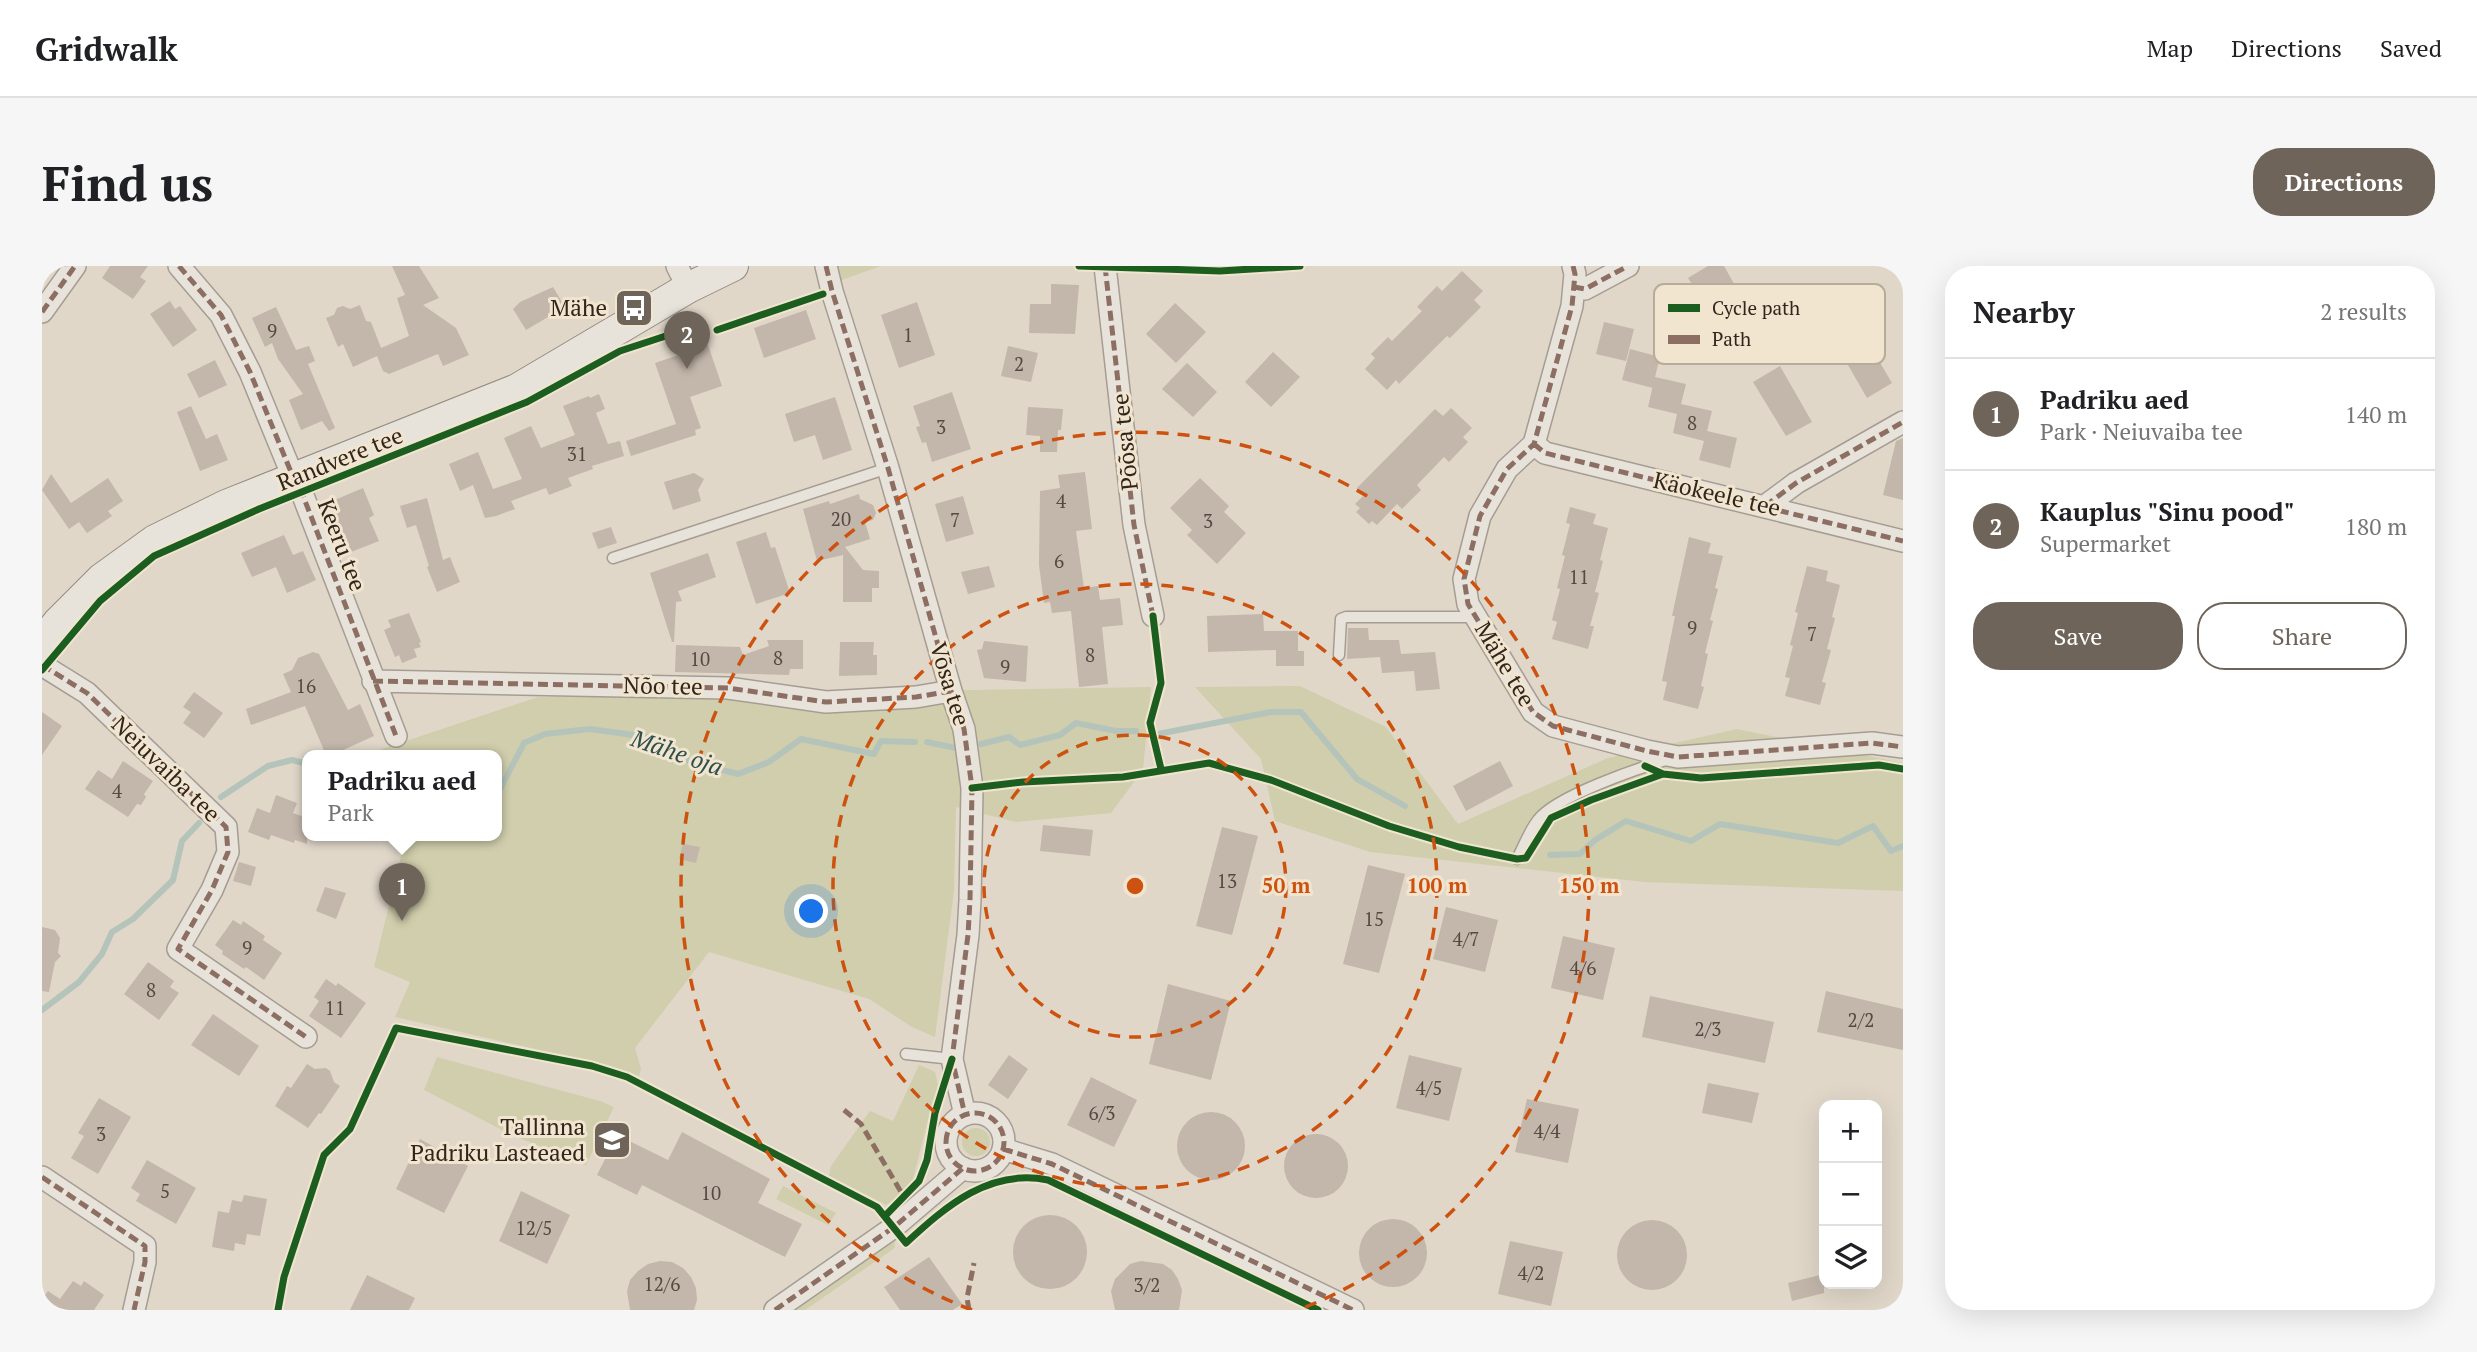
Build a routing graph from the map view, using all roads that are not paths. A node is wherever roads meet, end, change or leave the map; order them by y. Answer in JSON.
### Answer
{"nodes":[{"id":1,"x":75,"y":266,"type":"edge"},
{"id":2,"x":179,"y":266,"type":"edge"},
{"id":3,"x":733,"y":266,"type":"edge"},
{"id":4,"x":826,"y":266,"type":"edge"},
{"id":5,"x":1105,"y":266,"type":"edge"},
{"id":6,"x":1628,"y":266,"type":"edge"},
{"id":7,"x":682,"y":277,"type":"edge"},
{"id":8,"x":1574,"y":277,"type":"edge"},
{"id":9,"x":42,"y":312,"type":"edge"},
{"id":10,"x":1903,"y":422,"type":"edge"},
{"id":11,"x":1534,"y":444,"type":"junction"},
{"id":12,"x":888,"y":468,"type":"junction"},
{"id":13,"x":293,"y":477,"type":"junction"},
{"id":14,"x":1765,"y":506,"type":"junction"},
{"id":15,"x":1903,"y":541,"type":"edge"},
{"id":16,"x":613,"y":558,"type":"dead end"},
{"id":17,"x":1153,"y":616,"type":"dead end"},
{"id":18,"x":1476,"y":617,"type":"junction"},
{"id":19,"x":42,"y":643,"type":"edge"},
{"id":20,"x":1339,"y":655,"type":"dead end"},
{"id":21,"x":42,"y":665,"type":"edge"},
{"id":22,"x":373,"y":681,"type":"junction"},
{"id":23,"x":951,"y":691,"type":"junction"},
{"id":24,"x":396,"y":736,"type":"dead end"},
{"id":25,"x":1903,"y":747,"type":"edge"},
{"id":26,"x":1678,"y":757,"type":"junction"},
{"id":27,"x":1517,"y":859,"type":"dead end"},
{"id":28,"x":306,"y":1037,"type":"dead end"},
{"id":29,"x":905,"y":1054,"type":"dead end"},
{"id":30,"x":952,"y":1059,"type":"junction"},
{"id":31,"x":965,"y":1115,"type":"junction"},
{"id":32,"x":1003,"y":1149,"type":"junction"},
{"id":33,"x":963,"y":1168,"type":"junction"},
{"id":34,"x":42,"y":1177,"type":"edge"},
{"id":35,"x":134,"y":1310,"type":"edge"},
{"id":36,"x":775,"y":1310,"type":"edge"},
{"id":37,"x":1353,"y":1310,"type":"edge"}],
"edges":[{"from":1,"to":9,"type":"street"},
{"from":2,"to":13,"type":"street","name":"Keeru tee"},
{"from":3,"to":7,"type":"main road","name":"Randvere tee"},
{"from":4,"to":12,"type":"street","name":"Võsa tee"},
{"from":5,"to":17,"type":"street","name":"Põõsa tee"},
{"from":6,"to":8,"type":"street"},
{"from":7,"to":13,"type":"main road","name":"Randvere tee"},
{"from":8,"to":11,"type":"street"},
{"from":10,"to":14,"type":"street"},
{"from":11,"to":14,"type":"street","name":"Käokeele tee"},
{"from":11,"to":18,"type":"street","name":"Mähe tee"},
{"from":12,"to":16,"type":"lane"},
{"from":12,"to":23,"type":"street","name":"Võsa tee"},
{"from":13,"to":19,"type":"main road","name":"Randvere tee"},
{"from":13,"to":22,"type":"street","name":"Keeru tee"},
{"from":14,"to":15,"type":"street","name":"Käokeele tee"},
{"from":18,"to":20,"type":"lane"},
{"from":18,"to":26,"type":"street","name":"Mähe tee"},
{"from":21,"to":28,"type":"street","name":"Neiuvaiba tee"},
{"from":22,"to":23,"type":"street","name":"Nõo tee"},
{"from":22,"to":24,"type":"street","name":"Keeru tee"},
{"from":23,"to":30,"type":"street","name":"Võsa tee"},
{"from":25,"to":26,"type":"street","name":"Mähe tee"},
{"from":26,"to":27,"type":"lane"},
{"from":29,"to":30,"type":"lane"},
{"from":30,"to":31,"type":"street","name":"Võsa tee"},
{"from":31,"to":32,"type":"street"},
{"from":31,"to":33,"type":"street"},
{"from":32,"to":33,"type":"street"},
{"from":32,"to":37,"type":"street"},
{"from":33,"to":36,"type":"street"},
{"from":34,"to":35,"type":"street"}]}
